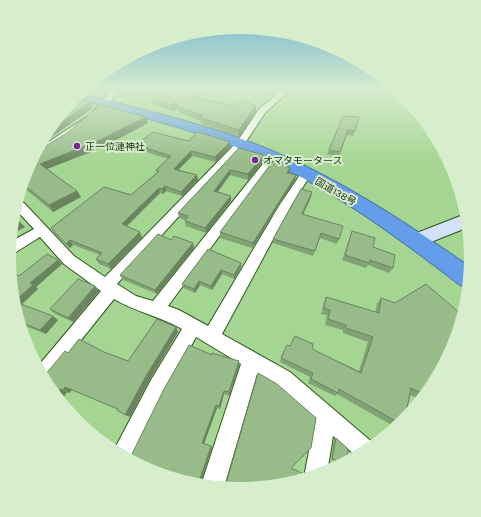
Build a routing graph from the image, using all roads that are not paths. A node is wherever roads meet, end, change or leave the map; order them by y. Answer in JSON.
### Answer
{"nodes":[{"id":1,"x":93,"y":114,"type":"edge"},
{"id":2,"x":139,"y":114,"type":"edge"},
{"id":3,"x":259,"y":114,"type":"edge"},
{"id":4,"x":240,"y":144,"type":"junction"},
{"id":5,"x":46,"y":147,"type":"edge"},
{"id":6,"x":273,"y":157,"type":"junction"},
{"id":7,"x":306,"y":174,"type":"junction"},
{"id":8,"x":22,"y":208,"type":"edge"},
{"id":9,"x":462,"y":222,"type":"edge"},
{"id":10,"x":42,"y":230,"type":"junction"},
{"id":11,"x":416,"y":241,"type":"junction"},
{"id":12,"x":16,"y":245,"type":"edge"},
{"id":13,"x":465,"y":276,"type":"edge"},
{"id":14,"x":109,"y":287,"type":"junction"},
{"id":15,"x":156,"y":309,"type":"junction"},
{"id":16,"x":193,"y":327,"type":"junction"},
{"id":17,"x":211,"y":337,"type":"junction"},
{"id":18,"x":252,"y":360,"type":"junction"},
{"id":19,"x":46,"y":371,"type":"edge"},
{"id":20,"x":326,"y":416,"type":"junction"},
{"id":21,"x":362,"y":447,"type":"edge"},
{"id":22,"x":125,"y":451,"type":"edge"},
{"id":23,"x":316,"y":470,"type":"edge"},
{"id":24,"x":214,"y":481,"type":"edge"}],
"edges":[{"from":1,"to":5,"type":"street"},
{"from":2,"to":4,"type":"highway","name":"国道138号"},
{"from":3,"to":4,"type":"street"},
{"from":4,"to":6,"type":"highway","name":"国道138号"},
{"from":4,"to":14,"type":"street"},
{"from":6,"to":7,"type":"highway","name":"国道138号"},
{"from":6,"to":15,"type":"street"},
{"from":7,"to":11,"type":"highway","name":"国道138号"},
{"from":7,"to":17,"type":"street"},
{"from":8,"to":10,"type":"street"},
{"from":9,"to":11,"type":"street"},
{"from":10,"to":12,"type":"street"},
{"from":10,"to":14,"type":"street"},
{"from":11,"to":13,"type":"highway","name":"国道138号"},
{"from":14,"to":15,"type":"street"},
{"from":14,"to":19,"type":"street"},
{"from":15,"to":16,"type":"street"},
{"from":16,"to":17,"type":"street"},
{"from":16,"to":22,"type":"street"},
{"from":17,"to":18,"type":"street"},
{"from":18,"to":20,"type":"street"},
{"from":18,"to":24,"type":"street"},
{"from":20,"to":21,"type":"street"},
{"from":20,"to":23,"type":"street"}]}
